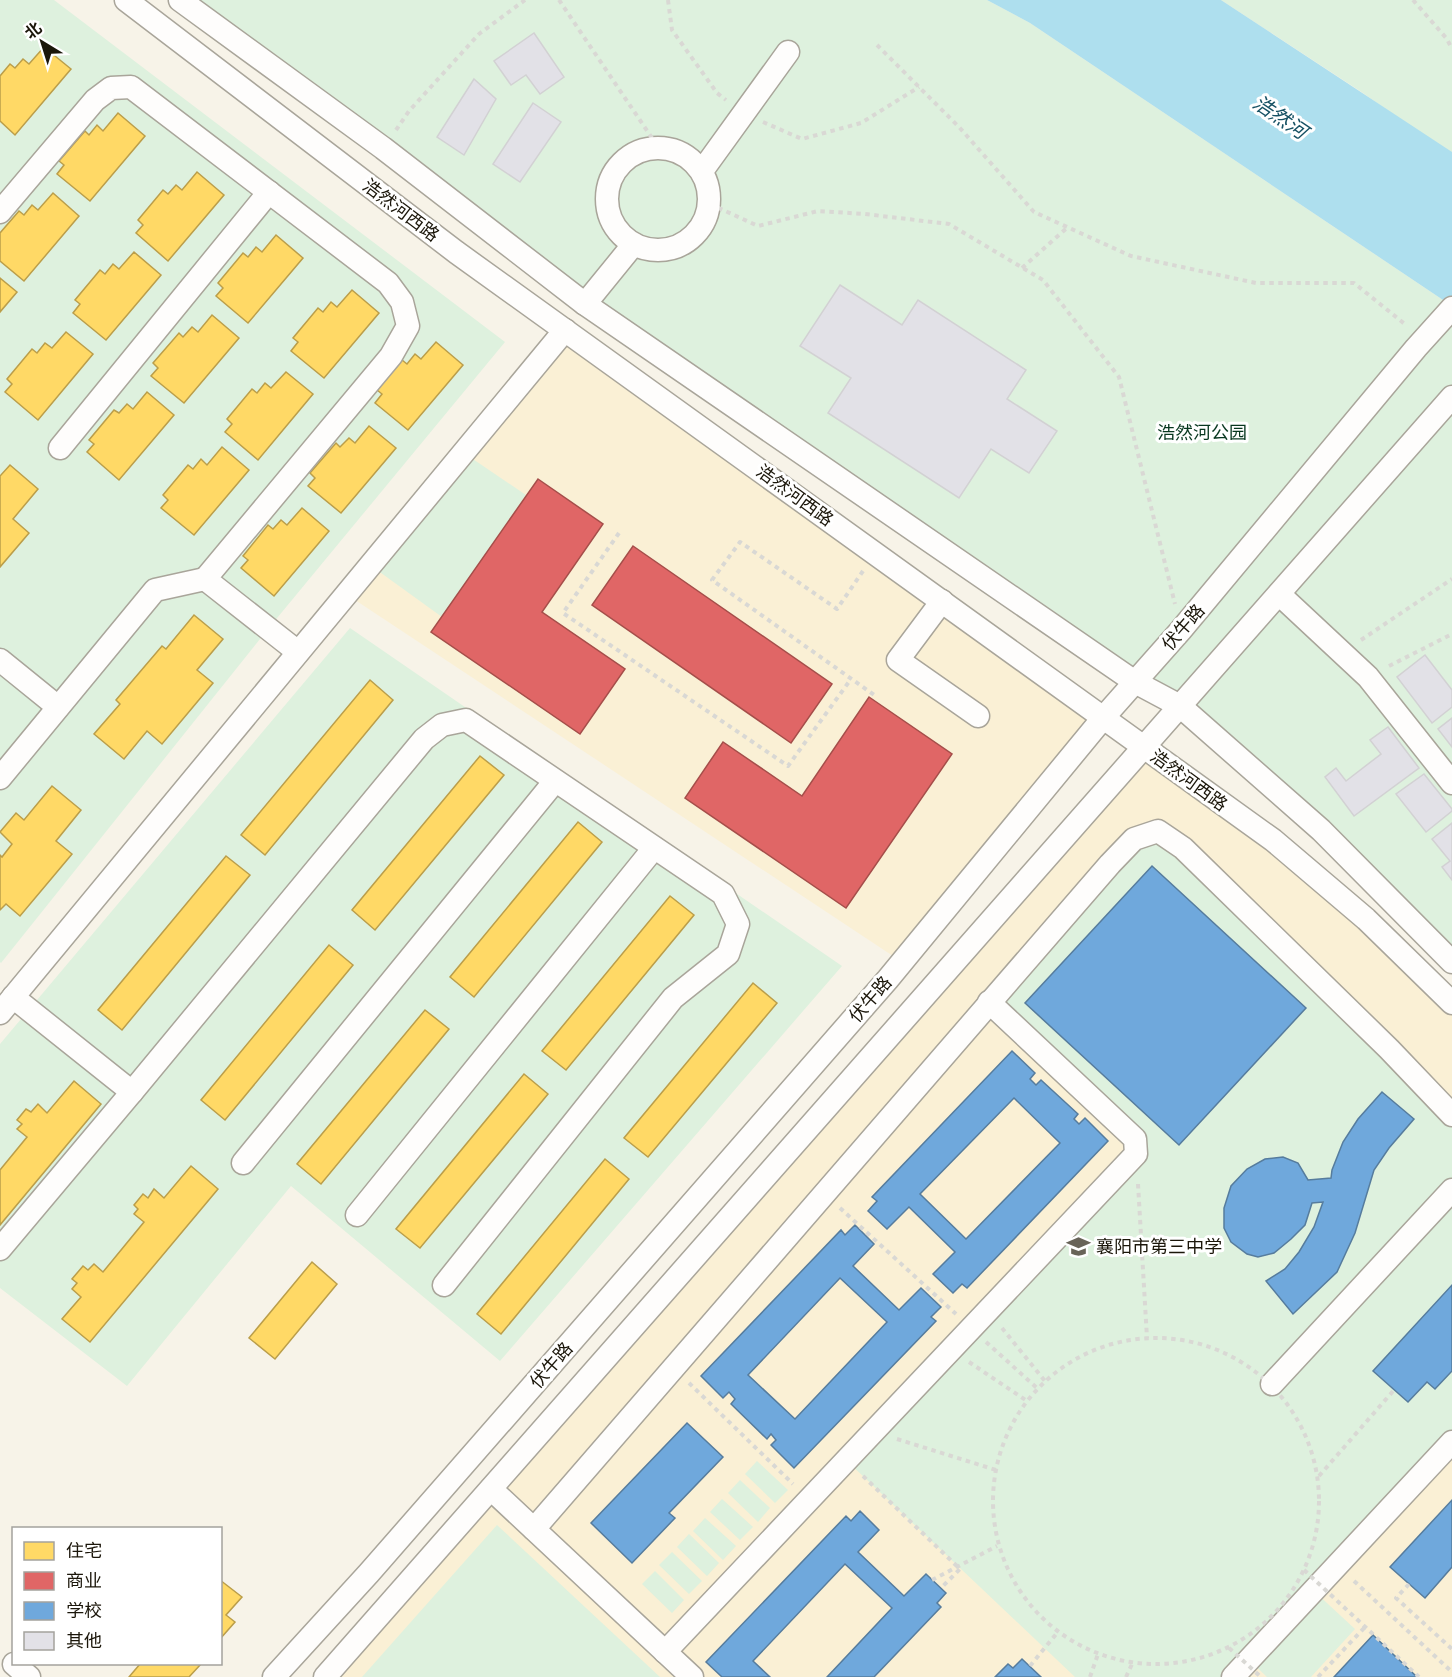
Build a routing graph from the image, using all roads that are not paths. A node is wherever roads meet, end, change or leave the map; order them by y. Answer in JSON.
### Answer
{"nodes":[{"id":1,"x":126,"y":0,"type":"edge"},
{"id":2,"x":180,"y":0,"type":"edge"},
{"id":3,"x":788,"y":52,"type":"dead end"},
{"id":4,"x":702,"y":171,"type":"junction"},
{"id":5,"x":269,"y":192,"type":"junction"},
{"id":6,"x":0,"y":212,"type":"edge"},
{"id":7,"x":633,"y":245,"type":"junction"},
{"id":8,"x":585,"y":304,"type":"junction"},
{"id":9,"x":1452,"y":308,"type":"edge"},
{"id":10,"x":565,"y":330,"type":"junction"},
{"id":11,"x":1452,"y":397,"type":"edge"},
{"id":12,"x":60,"y":448,"type":"dead end"},
{"id":13,"x":205,"y":579,"type":"junction"},
{"id":14,"x":1279,"y":594,"type":"junction"},
{"id":15,"x":942,"y":601,"type":"junction"},
{"id":16,"x":298,"y":652,"type":"junction"},
{"id":17,"x":0,"y":660,"type":"edge"},
{"id":18,"x":1135,"y":682,"type":"junction"},
{"id":19,"x":1180,"y":706,"type":"junction"},
{"id":20,"x":58,"y":707,"type":"junction"},
{"id":21,"x":978,"y":716,"type":"dead end"},
{"id":22,"x":1103,"y":718,"type":"junction"},
{"id":23,"x":1144,"y":747,"type":"junction"},
{"id":24,"x":0,"y":778,"type":"edge"},
{"id":25,"x":555,"y":781,"type":"junction"},
{"id":26,"x":1452,"y":783,"type":"edge"},
{"id":27,"x":654,"y":848,"type":"junction"},
{"id":28,"x":1452,"y":962,"type":"edge"},
{"id":29,"x":989,"y":1002,"type":"junction"},
{"id":30,"x":1452,"y":1003,"type":"edge"},
{"id":31,"x":6,"y":1005,"type":"edge"},
{"id":32,"x":132,"y":1092,"type":"junction"},
{"id":33,"x":1452,"y":1115,"type":"edge"},
{"id":34,"x":243,"y":1163,"type":"dead end"},
{"id":35,"x":1452,"y":1190,"type":"edge"},
{"id":36,"x":357,"y":1215,"type":"dead end"},
{"id":37,"x":0,"y":1249,"type":"edge"},
{"id":38,"x":444,"y":1285,"type":"dead end"},
{"id":39,"x":1272,"y":1384,"type":"road end"},
{"id":40,"x":1452,"y":1442,"type":"edge"},
{"id":41,"x":491,"y":1489,"type":"junction"},
{"id":42,"x":534,"y":1529,"type":"junction"},
{"id":43,"x":0,"y":1651,"type":"edge"},
{"id":44,"x":665,"y":1652,"type":"junction"},
{"id":45,"x":12,"y":1661,"type":"edge"},
{"id":46,"x":16,"y":1665,"type":"edge"},
{"id":47,"x":28,"y":1677,"type":"edge"},
{"id":48,"x":274,"y":1677,"type":"edge"},
{"id":49,"x":325,"y":1677,"type":"edge"},
{"id":50,"x":692,"y":1677,"type":"edge"},
{"id":51,"x":1233,"y":1677,"type":"edge"}],
"edges":[{"from":1,"to":10,"type":"street","name":"浩然河西路"},
{"from":2,"to":8,"type":"street","name":"浩然河西路"},
{"from":3,"to":4,"type":"street"},
{"from":4,"to":7,"type":"street"},
{"from":4,"to":7,"type":"street"},
{"from":5,"to":6,"type":"street"},
{"from":5,"to":12,"type":"street"},
{"from":5,"to":13,"type":"street"},
{"from":7,"to":8,"type":"street"},
{"from":8,"to":18,"type":"street","name":"浩然河西路"},
{"from":9,"to":18,"type":"street","name":"伏牛路"},
{"from":10,"to":15,"type":"street","name":"浩然河西路"},
{"from":10,"to":16,"type":"street"},
{"from":11,"to":14,"type":"street"},
{"from":13,"to":16,"type":"street"},
{"from":13,"to":20,"type":"street"},
{"from":14,"to":19,"type":"street"},
{"from":14,"to":26,"type":"street"},
{"from":15,"to":21,"type":"street"},
{"from":15,"to":22,"type":"street","name":"浩然河西路"},
{"from":16,"to":31,"type":"street"},
{"from":17,"to":20,"type":"street"},
{"from":18,"to":19,"type":"street","name":"浩然河西路"},
{"from":18,"to":22,"type":"street","name":"伏牛路"},
{"from":19,"to":23,"type":"street"},
{"from":19,"to":28,"type":"street","name":"浩然河西路"},
{"from":20,"to":24,"type":"street"},
{"from":22,"to":23,"type":"street","name":"浩然河西路"},
{"from":22,"to":48,"type":"street","name":"伏牛路"},
{"from":23,"to":30,"type":"street","name":"浩然河西路"},
{"from":23,"to":41,"type":"street"},
{"from":25,"to":27,"type":"street"},
{"from":25,"to":32,"type":"street"},
{"from":25,"to":34,"type":"street"},
{"from":27,"to":36,"type":"street"},
{"from":27,"to":38,"type":"street"},
{"from":29,"to":33,"type":"street"},
{"from":29,"to":42,"type":"street"},
{"from":29,"to":44,"type":"street"},
{"from":31,"to":32,"type":"street"},
{"from":32,"to":37,"type":"street"},
{"from":35,"to":39,"type":"street"},
{"from":40,"to":51,"type":"street"},
{"from":41,"to":42,"type":"street"},
{"from":41,"to":49,"type":"street"},
{"from":42,"to":44,"type":"street"},
{"from":43,"to":45,"type":"street"},
{"from":44,"to":50,"type":"street"},
{"from":46,"to":47,"type":"street"}]}
